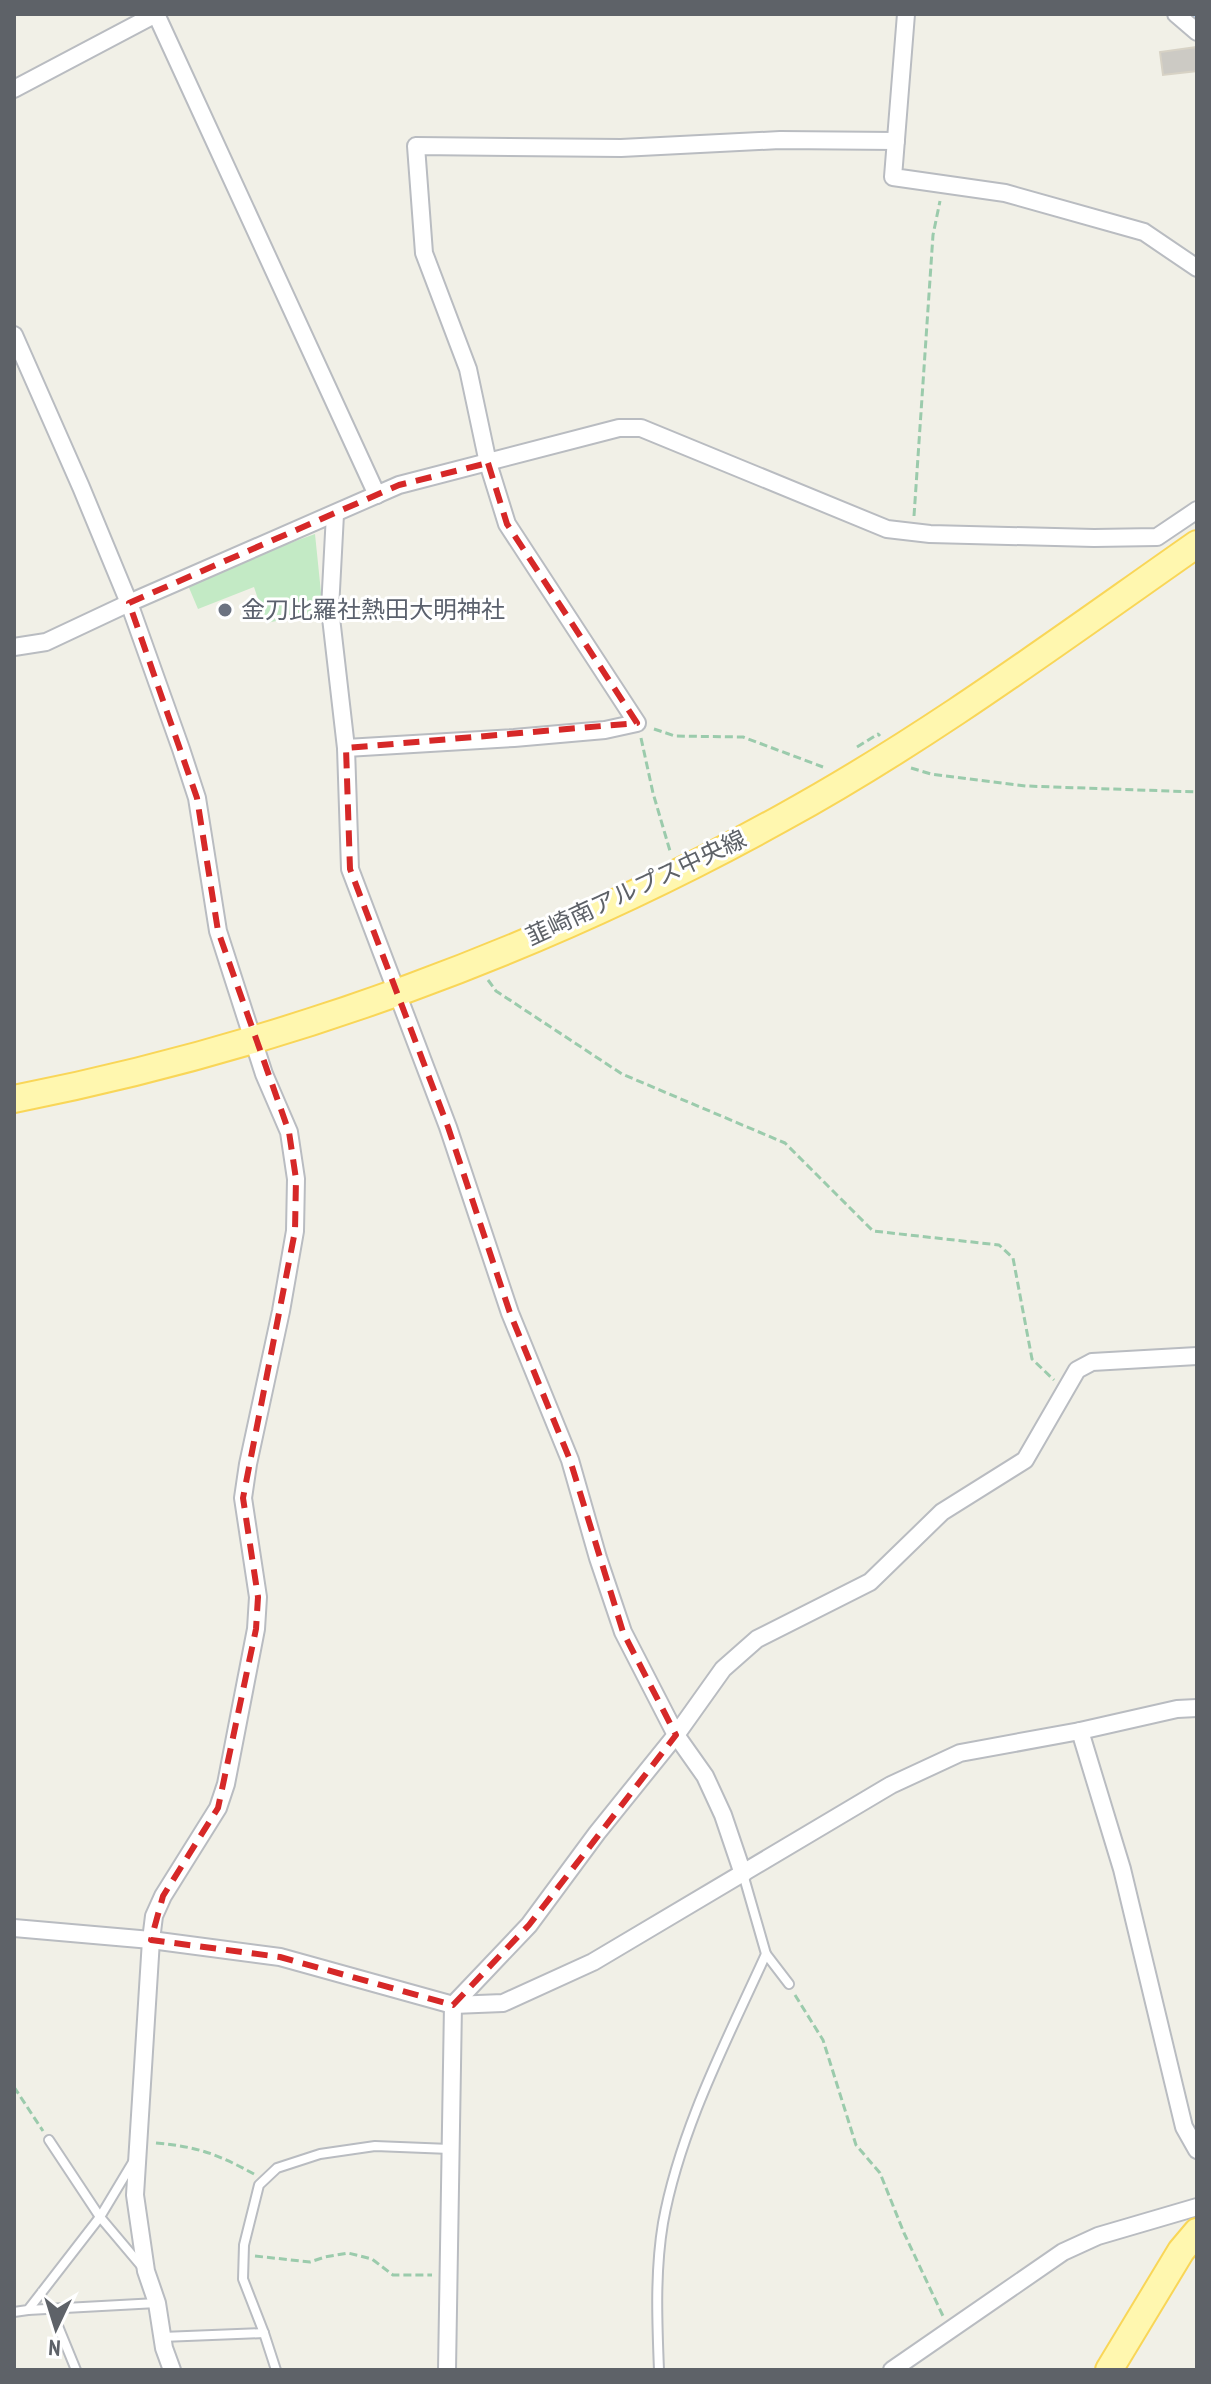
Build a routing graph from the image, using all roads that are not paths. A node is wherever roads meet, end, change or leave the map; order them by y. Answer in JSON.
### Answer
{"nodes":[{"id":1,"x":156,"y":14,"type":"edge"},
{"id":2,"x":906,"y":14,"type":"edge"},
{"id":3,"x":1176,"y":14,"type":"edge"},
{"id":4,"x":1197,"y":32,"type":"edge"},
{"id":5,"x":16,"y":83,"type":"edge"},
{"id":6,"x":896,"y":141,"type":"junction"},
{"id":7,"x":1197,"y":268,"type":"edge"},
{"id":8,"x":14,"y":335,"type":"edge"},
{"id":9,"x":488,"y":463,"type":"junction"},
{"id":10,"x":377,"y":495,"type":"junction"},
{"id":11,"x":1197,"y":510,"type":"edge"},
{"id":12,"x":335,"y":514,"type":"junction"},
{"id":13,"x":1197,"y":544,"type":"edge"},
{"id":14,"x":129,"y":603,"type":"junction"},
{"id":15,"x":14,"y":647,"type":"edge"},
{"id":16,"x":346,"y":748,"type":"junction"},
{"id":17,"x":398,"y":991,"type":"junction"},
{"id":18,"x":253,"y":1041,"type":"junction"},
{"id":19,"x":14,"y":1099,"type":"edge"},
{"id":20,"x":1197,"y":1356,"type":"edge"},
{"id":21,"x":1197,"y":1708,"type":"edge"},
{"id":22,"x":1080,"y":1731,"type":"junction"},
{"id":23,"x":676,"y":1735,"type":"junction"},
{"id":24,"x":743,"y":1874,"type":"junction"},
{"id":25,"x":14,"y":1928,"type":"edge"},
{"id":26,"x":151,"y":1940,"type":"junction"},
{"id":27,"x":766,"y":1954,"type":"junction"},
{"id":28,"x":789,"y":1984,"type":"road end"},
{"id":29,"x":453,"y":2005,"type":"junction"},
{"id":30,"x":49,"y":2140,"type":"road end"},
{"id":31,"x":138,"y":2148,"type":"junction"},
{"id":32,"x":450,"y":2149,"type":"junction"},
{"id":33,"x":1197,"y":2150,"type":"edge"},
{"id":34,"x":1197,"y":2207,"type":"edge"},
{"id":35,"x":100,"y":2217,"type":"junction"},
{"id":36,"x":1197,"y":2232,"type":"edge"},
{"id":37,"x":146,"y":2271,"type":"junction"},
{"id":38,"x":157,"y":2303,"type":"junction"},
{"id":39,"x":51,"y":2309,"type":"junction"},
{"id":40,"x":28,"y":2310,"type":"junction"},
{"id":41,"x":14,"y":2312,"type":"edge"},
{"id":42,"x":264,"y":2333,"type":"junction"},
{"id":43,"x":162,"y":2337,"type":"junction"},
{"id":44,"x":76,"y":2370,"type":"edge"},
{"id":45,"x":172,"y":2370,"type":"edge"},
{"id":46,"x":276,"y":2370,"type":"edge"},
{"id":47,"x":447,"y":2370,"type":"edge"},
{"id":48,"x":659,"y":2370,"type":"edge"},
{"id":49,"x":892,"y":2370,"type":"edge"},
{"id":50,"x":1109,"y":2370,"type":"edge"}],
"edges":[{"from":1,"to":5,"type":"street"},
{"from":1,"to":10,"type":"street"},
{"from":2,"to":6,"type":"street"},
{"from":3,"to":4,"type":"street"},
{"from":6,"to":7,"type":"street"},
{"from":6,"to":9,"type":"street"},
{"from":8,"to":14,"type":"street"},
{"from":9,"to":10,"type":"street"},
{"from":9,"to":11,"type":"street"},
{"from":9,"to":16,"type":"street"},
{"from":10,"to":12,"type":"street"},
{"from":12,"to":14,"type":"street"},
{"from":12,"to":16,"type":"street"},
{"from":13,"to":17,"type":"main road","name":"韮崎南アルプス中央線"},
{"from":14,"to":15,"type":"street"},
{"from":14,"to":18,"type":"street"},
{"from":16,"to":17,"type":"street"},
{"from":17,"to":18,"type":"main road","name":"韮崎南アルプス中央線"},
{"from":17,"to":23,"type":"street"},
{"from":18,"to":19,"type":"main road","name":"韮崎南アルプス中央線"},
{"from":18,"to":26,"type":"street"},
{"from":20,"to":23,"type":"street"},
{"from":21,"to":22,"type":"street"},
{"from":22,"to":24,"type":"street"},
{"from":22,"to":33,"type":"street"},
{"from":23,"to":24,"type":"street"},
{"from":23,"to":29,"type":"street"},
{"from":24,"to":27,"type":"lane"},
{"from":24,"to":29,"type":"street"},
{"from":25,"to":26,"type":"street"},
{"from":26,"to":29,"type":"street"},
{"from":26,"to":31,"type":"street"},
{"from":27,"to":28,"type":"lane"},
{"from":27,"to":48,"type":"lane"},
{"from":29,"to":32,"type":"street"},
{"from":30,"to":35,"type":"lane"},
{"from":31,"to":35,"type":"lane"},
{"from":31,"to":37,"type":"street"},
{"from":32,"to":42,"type":"lane"},
{"from":32,"to":47,"type":"street"},
{"from":34,"to":49,"type":"street"},
{"from":35,"to":37,"type":"lane"},
{"from":35,"to":40,"type":"lane"},
{"from":36,"to":50,"type":"main road"},
{"from":37,"to":38,"type":"street"},
{"from":38,"to":39,"type":"lane"},
{"from":38,"to":43,"type":"street"},
{"from":39,"to":40,"type":"lane"},
{"from":39,"to":44,"type":"lane"},
{"from":40,"to":41,"type":"lane"},
{"from":42,"to":43,"type":"lane"},
{"from":42,"to":46,"type":"lane"},
{"from":43,"to":45,"type":"street"}]}
